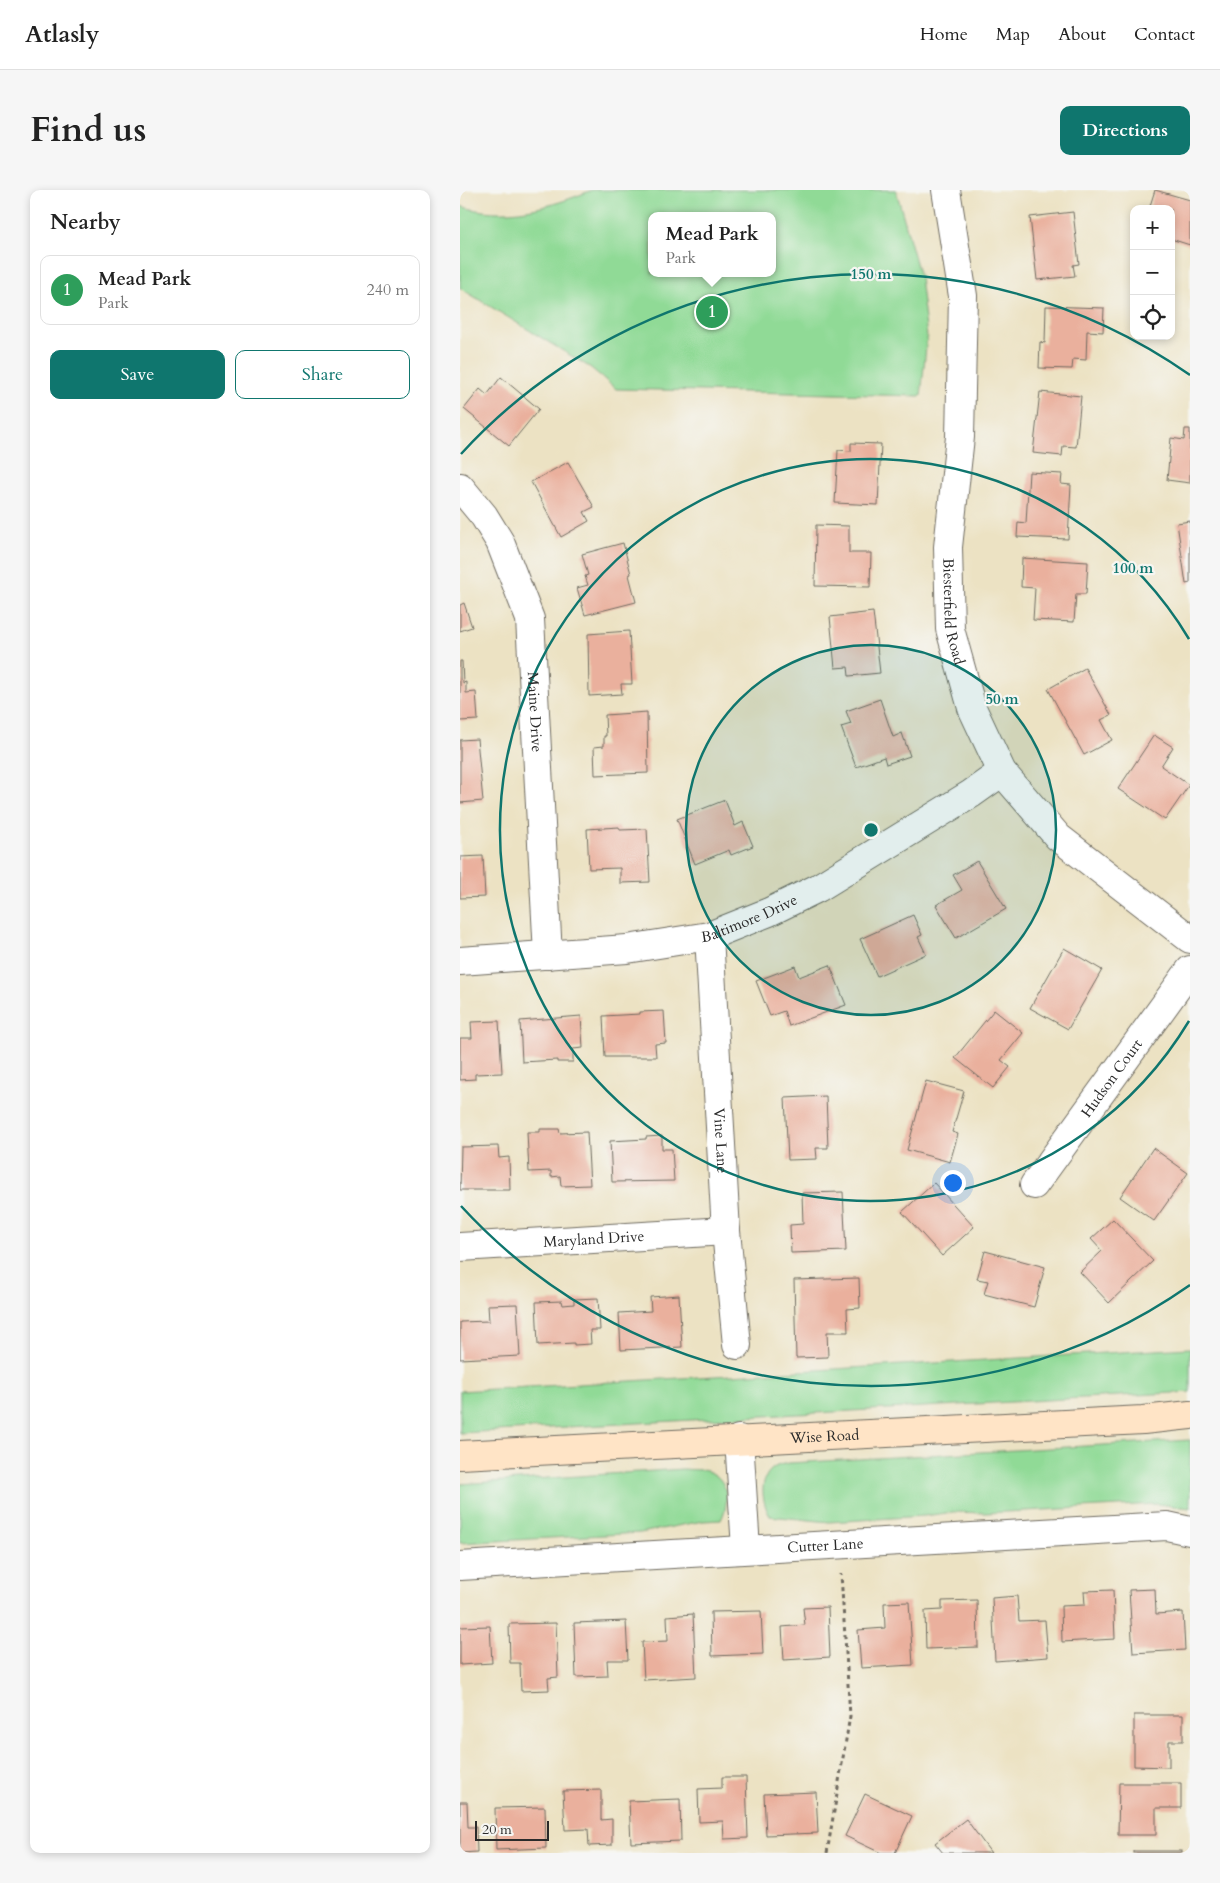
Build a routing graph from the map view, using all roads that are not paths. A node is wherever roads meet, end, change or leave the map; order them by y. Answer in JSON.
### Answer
{"nodes":[{"id":1,"x":946,"y":190,"type":"edge"},
{"id":2,"x":460,"y":487,"type":"edge"},
{"id":3,"x":1002,"y":772,"type":"junction"},
{"id":4,"x":709,"y":936,"type":"junction"},
{"id":5,"x":1190,"y":939,"type":"edge"},
{"id":6,"x":548,"y":955,"type":"junction"},
{"id":7,"x":460,"y":961,"type":"edge"},
{"id":8,"x":1190,"y":970,"type":"edge"},
{"id":9,"x":1034,"y":1185,"type":"dead end"},
{"id":10,"x":726,"y":1231,"type":"junction"},
{"id":11,"x":460,"y":1247,"type":"edge"},
{"id":12,"x":738,"y":1345,"type":"dead end"},
{"id":13,"x":1190,"y":1415,"type":"edge"},
{"id":14,"x":739,"y":1440,"type":"junction"},
{"id":15,"x":460,"y":1455,"type":"edge"},
{"id":16,"x":1190,"y":1531,"type":"edge"},
{"id":17,"x":746,"y":1549,"type":"junction"},
{"id":18,"x":460,"y":1566,"type":"edge"}],
"edges":[{"from":1,"to":3,"type":"street","name":"Biesterfield Road"},
{"from":2,"to":6,"type":"street","name":"Maine Drive"},
{"from":3,"to":4,"type":"street","name":"Baltimore Drive"},
{"from":3,"to":5,"type":"street","name":"Biesterfield Road"},
{"from":4,"to":6,"type":"street","name":"Baltimore Drive"},
{"from":4,"to":10,"type":"street","name":"Vine Lane"},
{"from":6,"to":7,"type":"street","name":"Baltimore Drive"},
{"from":8,"to":9,"type":"street","name":"Hudson Court"},
{"from":10,"to":11,"type":"street","name":"Maryland Drive"},
{"from":10,"to":12,"type":"street","name":"Vine Lane"},
{"from":13,"to":14,"type":"street","name":"Wise Road"},
{"from":14,"to":15,"type":"street","name":"Wise Road"},
{"from":14,"to":17,"type":"street"},
{"from":16,"to":17,"type":"street","name":"Cutter Lane"},
{"from":17,"to":18,"type":"street","name":"Cutter Lane"}]}
